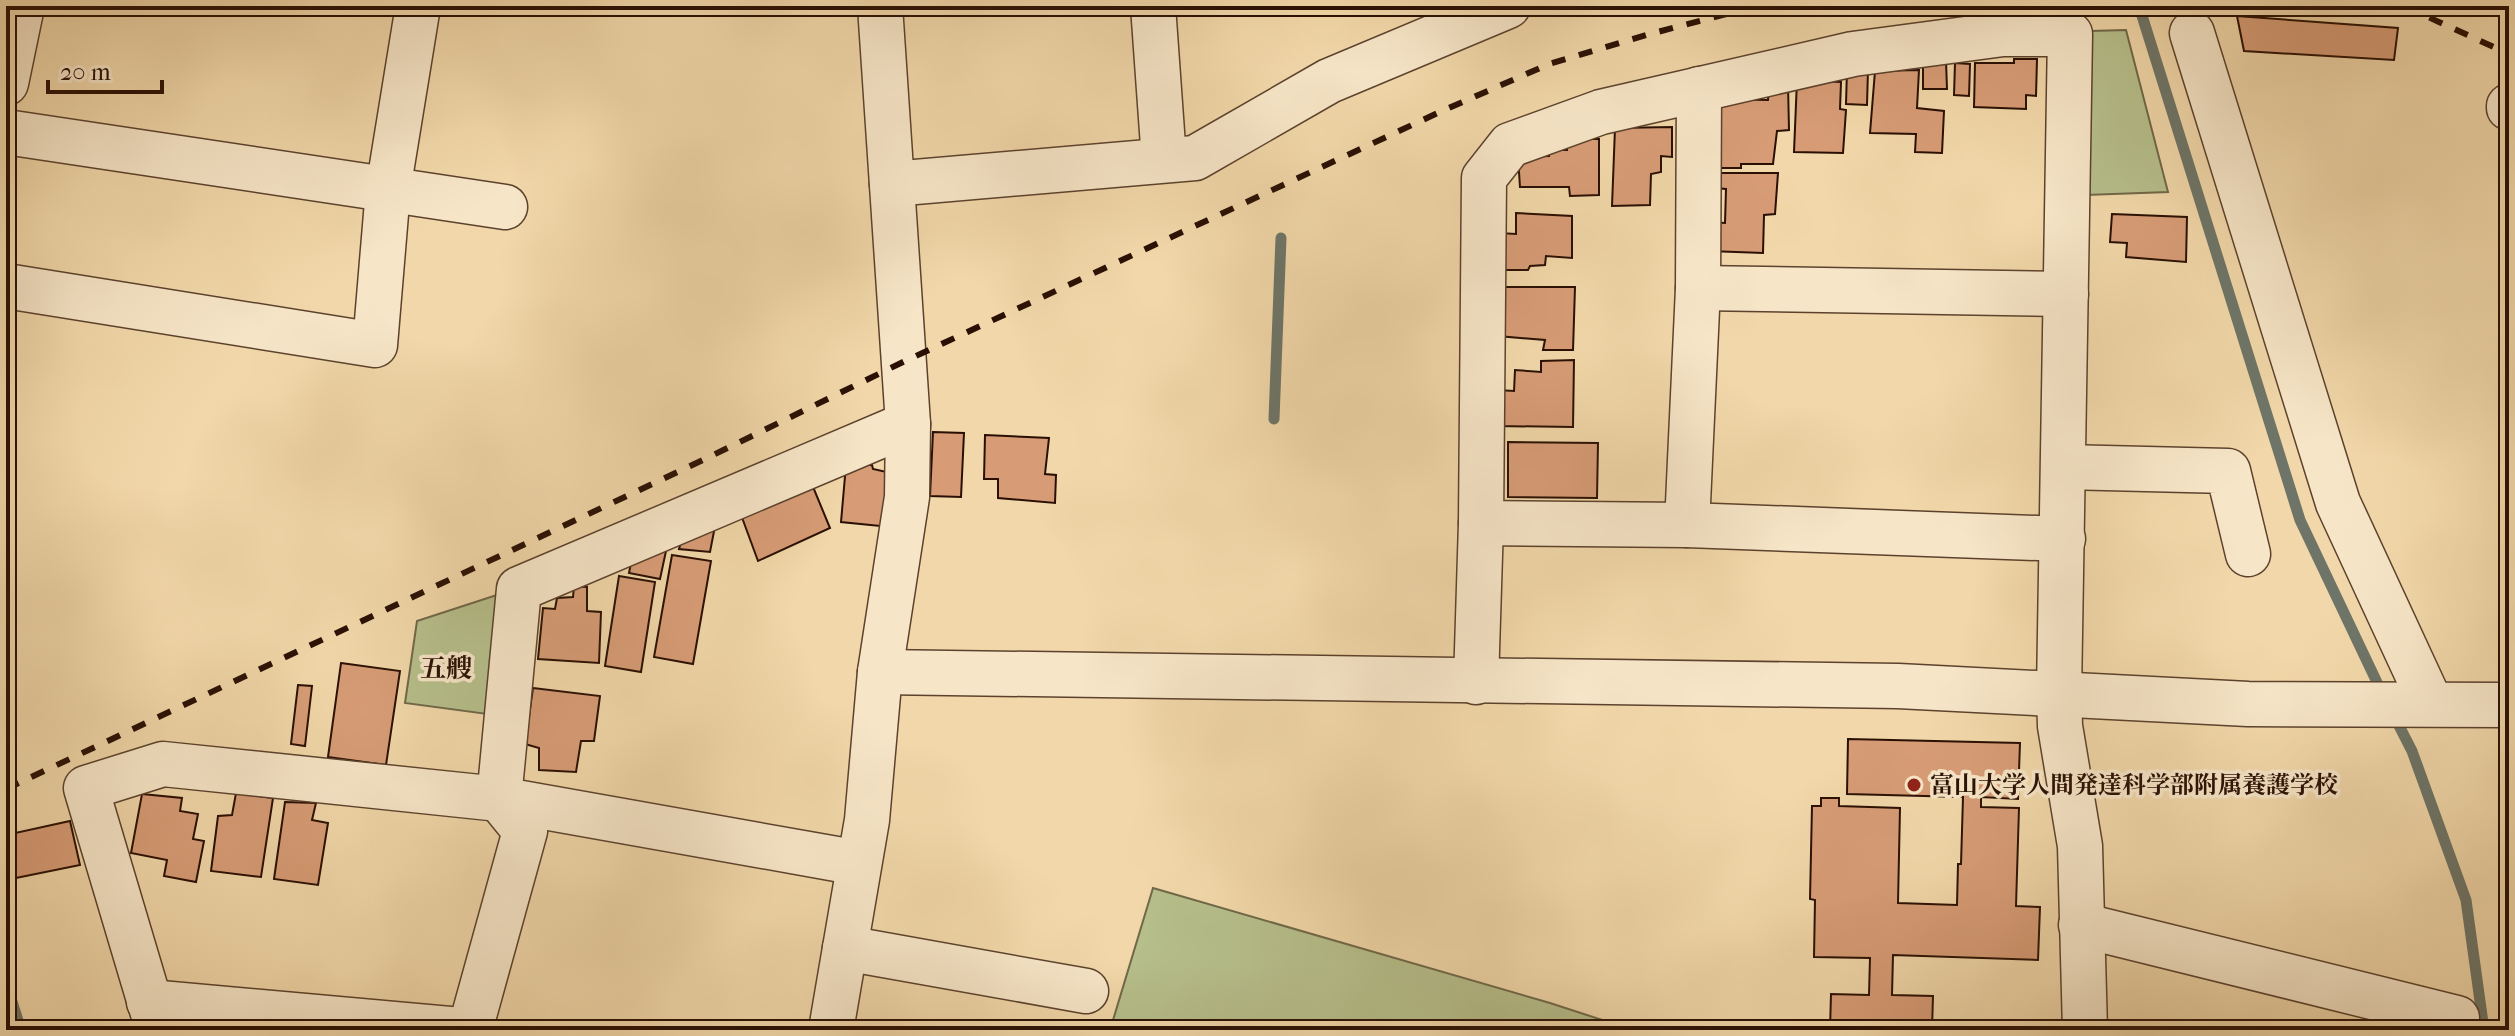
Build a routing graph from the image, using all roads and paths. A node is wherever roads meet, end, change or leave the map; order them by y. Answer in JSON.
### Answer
{"nodes":[{"id":1,"x":22,"y":6,"type":"edge"},
{"id":2,"x":418,"y":6,"type":"edge"},
{"id":3,"x":880,"y":6,"type":"edge"},
{"id":4,"x":1153,"y":6,"type":"edge"},
{"id":5,"x":1497,"y":8,"type":"edge"},
{"id":6,"x":2192,"y":33,"type":"dead end"},
{"id":7,"x":6,"y":83,"type":"edge"},
{"id":8,"x":1699,"y":89,"type":"junction"},
{"id":9,"x":6,"y":132,"type":"edge"},
{"id":10,"x":1164,"y":160,"type":"junction"},
{"id":11,"x":892,"y":184,"type":"junction"},
{"id":12,"x":388,"y":190,"type":"junction"},
{"id":13,"x":505,"y":207,"type":"dead end"},
{"id":14,"x":6,"y":286,"type":"edge"},
{"id":15,"x":1698,"y":288,"type":"junction"},
{"id":16,"x":2066,"y":294,"type":"junction"},
{"id":17,"x":908,"y":424,"type":"junction"},
{"id":18,"x":2064,"y":467,"type":"junction"},
{"id":19,"x":1481,"y":523,"type":"junction"},
{"id":20,"x":1687,"y":525,"type":"junction"},
{"id":21,"x":2063,"y":539,"type":"junction"},
{"id":22,"x":2248,"y":554,"type":"dead end"},
{"id":23,"x":880,"y":672,"type":"junction"},
{"id":24,"x":1476,"y":682,"type":"junction"},
{"id":25,"x":2059,"y":693,"type":"junction"},
{"id":26,"x":2431,"y":704,"type":"junction"},
{"id":27,"x":2509,"y":705,"type":"edge"},
{"id":28,"x":499,"y":799,"type":"junction"},
{"id":29,"x":859,"y":863,"type":"junction"},
{"id":30,"x":2081,"y":925,"type":"junction"},
{"id":31,"x":845,"y":948,"type":"junction"},
{"id":32,"x":1086,"y":991,"type":"dead end"},
{"id":33,"x":154,"y":1016,"type":"edge"},
{"id":34,"x":2457,"y":1018,"type":"dead end"},
{"id":35,"x":461,"y":1030,"type":"edge"},
{"id":36,"x":470,"y":1030,"type":"edge"},
{"id":37,"x":831,"y":1030,"type":"edge"},
{"id":38,"x":2085,"y":1030,"type":"edge"}],
"edges":[{"from":1,"to":7,"type":"street"},
{"from":2,"to":12,"type":"street"},
{"from":3,"to":11,"type":"street"},
{"from":4,"to":10,"type":"street"},
{"from":5,"to":10,"type":"street"},
{"from":6,"to":26,"type":"street"},
{"from":8,"to":15,"type":"street"},
{"from":8,"to":16,"type":"street"},
{"from":8,"to":19,"type":"street"},
{"from":9,"to":12,"type":"street"},
{"from":10,"to":11,"type":"street"},
{"from":11,"to":17,"type":"street"},
{"from":12,"to":13,"type":"street"},
{"from":12,"to":14,"type":"street"},
{"from":15,"to":16,"type":"street"},
{"from":15,"to":20,"type":"street"},
{"from":16,"to":18,"type":"street"},
{"from":17,"to":23,"type":"street"},
{"from":17,"to":28,"type":"street"},
{"from":18,"to":21,"type":"street"},
{"from":18,"to":22,"type":"street"},
{"from":19,"to":20,"type":"street"},
{"from":19,"to":24,"type":"street"},
{"from":20,"to":21,"type":"street"},
{"from":21,"to":25,"type":"street"},
{"from":23,"to":24,"type":"street"},
{"from":23,"to":29,"type":"street"},
{"from":24,"to":25,"type":"street"},
{"from":25,"to":26,"type":"street"},
{"from":25,"to":30,"type":"street"},
{"from":26,"to":27,"type":"street"},
{"from":28,"to":29,"type":"street"},
{"from":28,"to":33,"type":"street"},
{"from":28,"to":36,"type":"street"},
{"from":29,"to":31,"type":"street"},
{"from":30,"to":34,"type":"street"},
{"from":30,"to":38,"type":"street"},
{"from":31,"to":32,"type":"street"},
{"from":31,"to":37,"type":"street"},
{"from":33,"to":35,"type":"street"}]}
